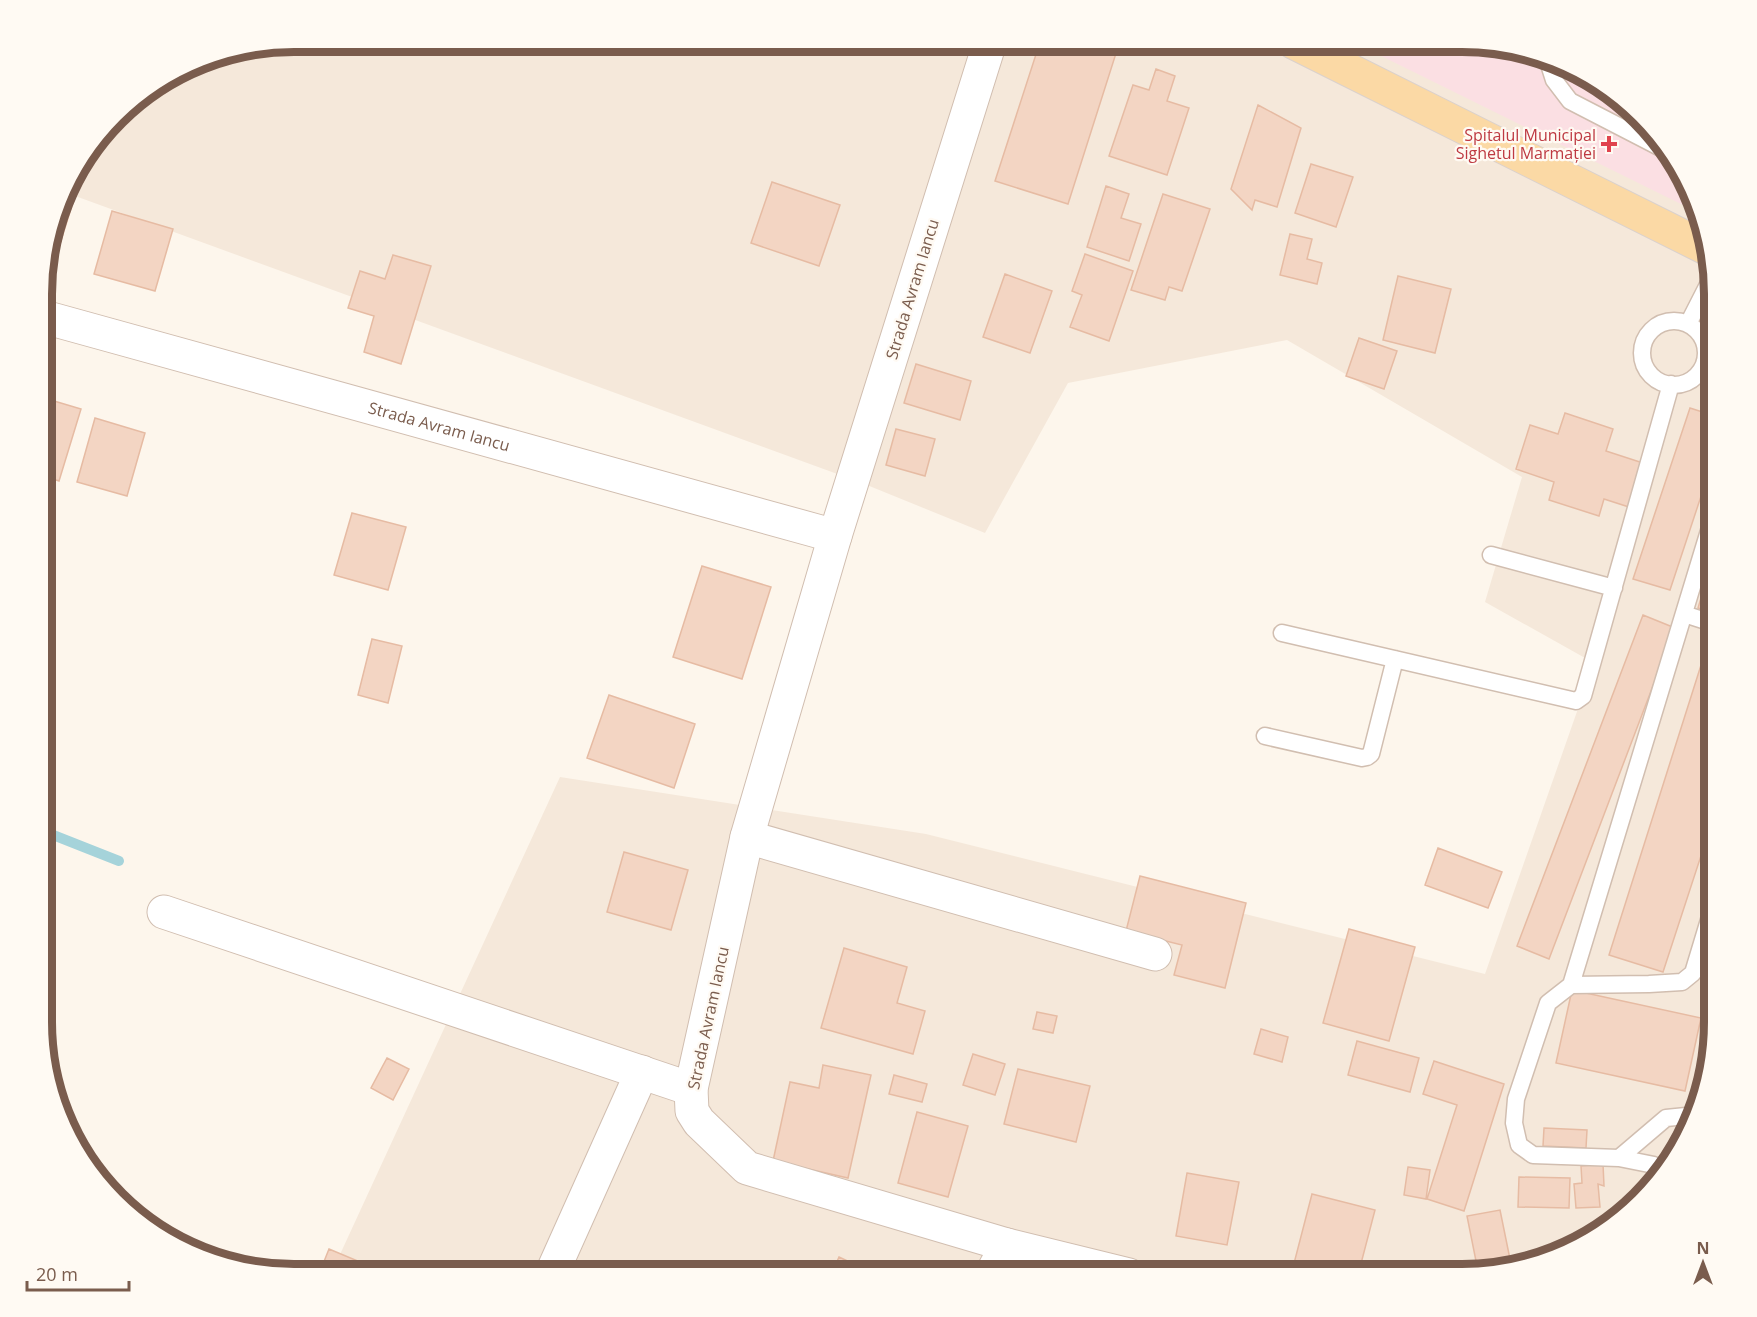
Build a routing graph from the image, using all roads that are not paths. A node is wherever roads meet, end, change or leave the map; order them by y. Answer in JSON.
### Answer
{"nodes":[{"id":1,"x":987,"y":52,"type":"edge"},
{"id":2,"x":1313,"y":52,"type":"edge"},
{"id":3,"x":1551,"y":69,"type":"edge"},
{"id":4,"x":1650,"y":142,"type":"edge"},
{"id":5,"x":1699,"y":245,"type":"edge"},
{"id":6,"x":1704,"y":293,"type":"edge"},
{"id":7,"x":52,"y":319,"type":"edge"},
{"id":8,"x":1688,"y":324,"type":"junction"},
{"id":9,"x":1704,"y":344,"type":"edge"},
{"id":10,"x":1704,"y":364,"type":"edge"},
{"id":11,"x":1671,"y":384,"type":"junction"},
{"id":12,"x":835,"y":536,"type":"junction"},
{"id":13,"x":1704,"y":548,"type":"edge"},
{"id":14,"x":1491,"y":555,"type":"dead end"},
{"id":15,"x":1614,"y":588,"type":"junction"},
{"id":16,"x":1684,"y":614,"type":"junction"},
{"id":17,"x":1704,"y":620,"type":"edge"},
{"id":18,"x":1282,"y":633,"type":"dead end"},
{"id":19,"x":1395,"y":659,"type":"junction"},
{"id":20,"x":1265,"y":736,"type":"dead end"},
{"id":21,"x":747,"y":837,"type":"junction"},
{"id":22,"x":164,"y":912,"type":"dead end"},
{"id":23,"x":1704,"y":935,"type":"edge"},
{"id":24,"x":1155,"y":954,"type":"dead end"},
{"id":25,"x":1571,"y":985,"type":"junction"},
{"id":26,"x":642,"y":1072,"type":"junction"},
{"id":27,"x":691,"y":1089,"type":"junction"},
{"id":28,"x":1686,"y":1116,"type":"edge"},
{"id":29,"x":1619,"y":1158,"type":"junction"},
{"id":30,"x":1656,"y":1167,"type":"edge"},
{"id":31,"x":1007,"y":1245,"type":"junction"},
{"id":32,"x":556,"y":1264,"type":"edge"},
{"id":33,"x":997,"y":1264,"type":"edge"},
{"id":34,"x":1084,"y":1264,"type":"edge"}],
"edges":[{"from":1,"to":12,"type":"street","name":"Strada Avram Iancu"},
{"from":2,"to":5,"type":"main road"},
{"from":3,"to":4,"type":"lane"},
{"from":6,"to":8,"type":"lane"},
{"from":7,"to":12,"type":"street","name":"Strada Avram Iancu"},
{"from":8,"to":9,"type":"lane"},
{"from":8,"to":11,"type":"lane"},
{"from":10,"to":11,"type":"lane"},
{"from":11,"to":15,"type":"lane"},
{"from":12,"to":21,"type":"street","name":"Strada Avram Iancu"},
{"from":13,"to":16,"type":"lane"},
{"from":14,"to":15,"type":"lane"},
{"from":15,"to":19,"type":"lane"},
{"from":16,"to":17,"type":"lane"},
{"from":16,"to":25,"type":"lane"},
{"from":18,"to":19,"type":"lane"},
{"from":19,"to":20,"type":"lane"},
{"from":21,"to":24,"type":"street"},
{"from":21,"to":27,"type":"street","name":"Strada Avram Iancu"},
{"from":22,"to":26,"type":"street"},
{"from":23,"to":25,"type":"lane"},
{"from":25,"to":29,"type":"lane"},
{"from":26,"to":27,"type":"street"},
{"from":26,"to":32,"type":"street"},
{"from":27,"to":31,"type":"street","name":"Strada Avram Iancu"},
{"from":28,"to":29,"type":"lane"},
{"from":29,"to":30,"type":"lane"},
{"from":31,"to":33,"type":"street"},
{"from":31,"to":34,"type":"street","name":"Strada Avram Iancu"}]}
